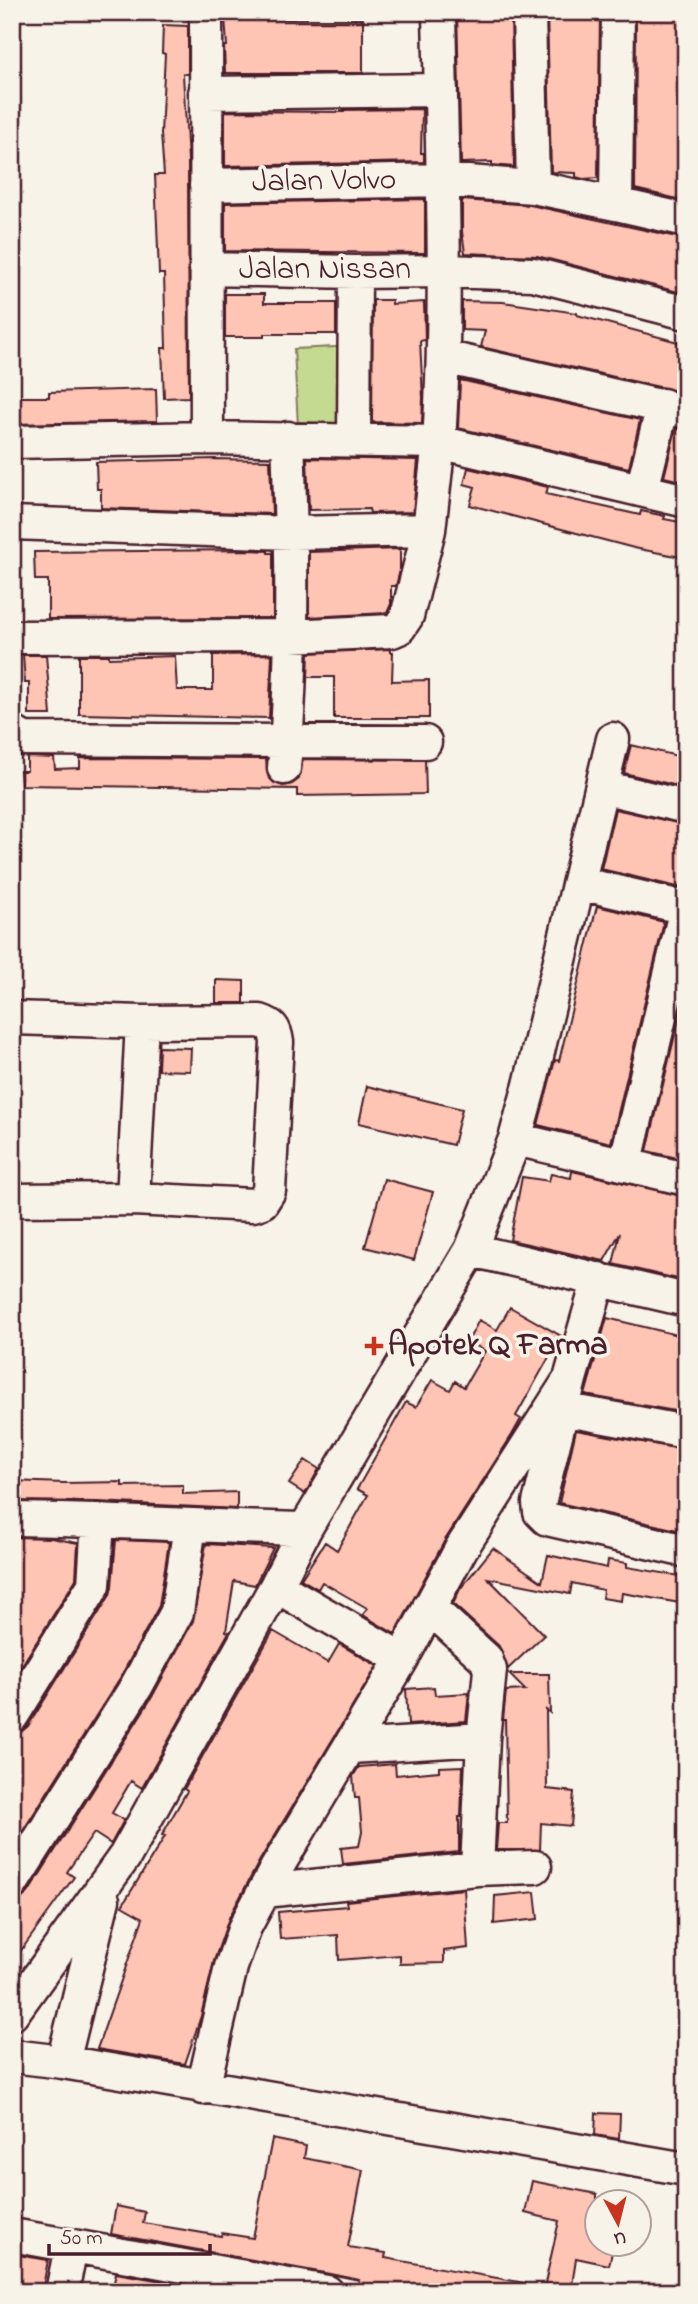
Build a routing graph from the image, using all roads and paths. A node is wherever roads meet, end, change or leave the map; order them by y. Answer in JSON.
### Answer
{"nodes":[{"id":1,"x":206,"y":12,"type":"edge"},
{"id":2,"x":439,"y":12,"type":"edge"},
{"id":3,"x":529,"y":12,"type":"edge"},
{"id":4,"x":618,"y":12,"type":"edge"},
{"id":5,"x":441,"y":90,"type":"junction"},
{"id":6,"x":205,"y":93,"type":"junction"},
{"id":7,"x":442,"y":180,"type":"junction"},
{"id":8,"x":206,"y":185,"type":"junction"},
{"id":9,"x":533,"y":187,"type":"junction"},
{"id":10,"x":616,"y":204,"type":"junction"},
{"id":11,"x":686,"y":220,"type":"edge"},
{"id":12,"x":206,"y":269,"type":"junction"},
{"id":13,"x":445,"y":271,"type":"junction"},
{"id":14,"x":355,"y":272,"type":"junction"},
{"id":15,"x":686,"y":313,"type":"edge"},
{"id":16,"x":444,"y":357,"type":"junction"},
{"id":17,"x":675,"y":408,"type":"edge"},
{"id":18,"x":207,"y":438,"type":"junction"},
{"id":19,"x":288,"y":438,"type":"junction"},
{"id":20,"x":354,"y":439,"type":"junction"},
{"id":21,"x":12,"y":442,"type":"edge"},
{"id":22,"x":439,"y":442,"type":"junction"},
{"id":23,"x":642,"y":490,"type":"junction"},
{"id":24,"x":686,"y":501,"type":"edge"},
{"id":25,"x":12,"y":523,"type":"edge"},
{"id":26,"x":429,"y":530,"type":"junction"},
{"id":27,"x":291,"y":533,"type":"junction"},
{"id":28,"x":290,"y":636,"type":"junction"},
{"id":29,"x":12,"y":637,"type":"edge"},
{"id":30,"x":12,"y":732,"type":"edge"},
{"id":31,"x":614,"y":739,"type":"dead end"},
{"id":32,"x":425,"y":742,"type":"dead end"},
{"id":33,"x":285,"y":755,"type":"junction"},
{"id":34,"x":603,"y":787,"type":"junction"},
{"id":35,"x":686,"y":807,"type":"edge"},
{"id":36,"x":579,"y":883,"type":"junction"},
{"id":37,"x":686,"y":908,"type":"edge"},
{"id":38,"x":12,"y":1018,"type":"edge"},
{"id":39,"x":142,"y":1022,"type":"junction"},
{"id":40,"x":515,"y":1139,"type":"junction"},
{"id":41,"x":625,"y":1165,"type":"junction"},
{"id":42,"x":686,"y":1179,"type":"edge"},
{"id":43,"x":133,"y":1199,"type":"junction"},
{"id":44,"x":12,"y":1200,"type":"edge"},
{"id":45,"x":471,"y":1250,"type":"junction"},
{"id":46,"x":599,"y":1279,"type":"junction"},
{"id":47,"x":686,"y":1300,"type":"edge"},
{"id":48,"x":566,"y":1394,"type":"junction"},
{"id":49,"x":686,"y":1432,"type":"edge"},
{"id":50,"x":12,"y":1519,"type":"edge"},
{"id":51,"x":98,"y":1520,"type":"junction"},
{"id":52,"x":190,"y":1526,"type":"junction"},
{"id":53,"x":305,"y":1529,"type":"junction"},
{"id":54,"x":686,"y":1551,"type":"edge"},
{"id":55,"x":276,"y":1586,"type":"junction"},
{"id":56,"x":429,"y":1607,"type":"junction"},
{"id":57,"x":402,"y":1659,"type":"junction"},
{"id":58,"x":12,"y":1716,"type":"edge"},
{"id":59,"x":483,"y":1739,"type":"junction"},
{"id":60,"x":350,"y":1747,"type":"junction"},
{"id":61,"x":536,"y":1867,"type":"dead end"},
{"id":62,"x":477,"y":1869,"type":"junction"},
{"id":63,"x":12,"y":1883,"type":"edge"},
{"id":64,"x":106,"y":1885,"type":"junction"},
{"id":65,"x":264,"y":1891,"type":"junction"},
{"id":66,"x":12,"y":2014,"type":"edge"},
{"id":67,"x":12,"y":2056,"type":"edge"},
{"id":68,"x":63,"y":2062,"type":"junction"},
{"id":69,"x":202,"y":2088,"type":"junction"},
{"id":70,"x":686,"y":2169,"type":"edge"},
{"id":71,"x":12,"y":2235,"type":"edge"},
{"id":72,"x":71,"y":2247,"type":"junction"},
{"id":73,"x":62,"y":2292,"type":"edge"},
{"id":74,"x":327,"y":2292,"type":"edge"}],
"edges":[{"from":1,"to":6,"type":"street"},
{"from":2,"to":5,"type":"street"},
{"from":3,"to":9,"type":"street"},
{"from":4,"to":10,"type":"street"},
{"from":5,"to":6,"type":"street"},
{"from":5,"to":7,"type":"street"},
{"from":6,"to":8,"type":"street"},
{"from":7,"to":8,"type":"street","name":"Jalan Volvo"},
{"from":7,"to":9,"type":"street","name":"Jalan Volvo"},
{"from":7,"to":13,"type":"street"},
{"from":8,"to":12,"type":"street"},
{"from":9,"to":10,"type":"street","name":"Jalan Volvo"},
{"from":10,"to":11,"type":"street","name":"Jalan Volvo"},
{"from":12,"to":14,"type":"street","name":"Jalan Nissan"},
{"from":12,"to":18,"type":"street"},
{"from":13,"to":14,"type":"street","name":"Jalan Nissan"},
{"from":13,"to":15,"type":"street","name":"Jalan Nissan"},
{"from":13,"to":16,"type":"street"},
{"from":14,"to":20,"type":"street"},
{"from":16,"to":17,"type":"street"},
{"from":16,"to":22,"type":"street"},
{"from":17,"to":23,"type":"street"},
{"from":18,"to":19,"type":"street"},
{"from":18,"to":21,"type":"street"},
{"from":19,"to":20,"type":"street"},
{"from":19,"to":27,"type":"street"},
{"from":20,"to":22,"type":"street"},
{"from":22,"to":23,"type":"street"},
{"from":22,"to":26,"type":"street"},
{"from":23,"to":24,"type":"street"},
{"from":25,"to":27,"type":"street"},
{"from":26,"to":27,"type":"street"},
{"from":26,"to":28,"type":"street"},
{"from":27,"to":28,"type":"street"},
{"from":28,"to":29,"type":"street"},
{"from":28,"to":33,"type":"street"},
{"from":30,"to":33,"type":"street"},
{"from":31,"to":34,"type":"street"},
{"from":32,"to":33,"type":"street"},
{"from":34,"to":35,"type":"street"},
{"from":34,"to":36,"type":"street"},
{"from":36,"to":37,"type":"street"},
{"from":36,"to":40,"type":"street"},
{"from":37,"to":41,"type":"street"},
{"from":38,"to":39,"type":"street"},
{"from":39,"to":43,"type":"street"},
{"from":39,"to":43,"type":"street"},
{"from":40,"to":41,"type":"street"},
{"from":40,"to":45,"type":"street"},
{"from":41,"to":42,"type":"street"},
{"from":43,"to":44,"type":"street"},
{"from":45,"to":46,"type":"street"},
{"from":45,"to":53,"type":"street"},
{"from":46,"to":47,"type":"street"},
{"from":46,"to":48,"type":"street"},
{"from":48,"to":49,"type":"street"},
{"from":48,"to":54,"type":"street"},
{"from":48,"to":56,"type":"street"},
{"from":50,"to":51,"type":"street"},
{"from":51,"to":52,"type":"street"},
{"from":51,"to":58,"type":"street"},
{"from":52,"to":53,"type":"street"},
{"from":52,"to":63,"type":"street"},
{"from":53,"to":55,"type":"street"},
{"from":55,"to":57,"type":"street"},
{"from":55,"to":64,"type":"street"},
{"from":56,"to":57,"type":"street"},
{"from":56,"to":59,"type":"street"},
{"from":57,"to":60,"type":"street"},
{"from":59,"to":60,"type":"street"},
{"from":59,"to":62,"type":"street"},
{"from":60,"to":65,"type":"street"},
{"from":61,"to":62,"type":"street"},
{"from":62,"to":65,"type":"street"},
{"from":64,"to":66,"type":"street"},
{"from":64,"to":68,"type":"street"},
{"from":65,"to":69,"type":"street"},
{"from":67,"to":68,"type":"street"},
{"from":68,"to":69,"type":"street"},
{"from":69,"to":70,"type":"street"},
{"from":71,"to":72,"type":"street"},
{"from":72,"to":73,"type":"street"},
{"from":72,"to":74,"type":"street"}]}
